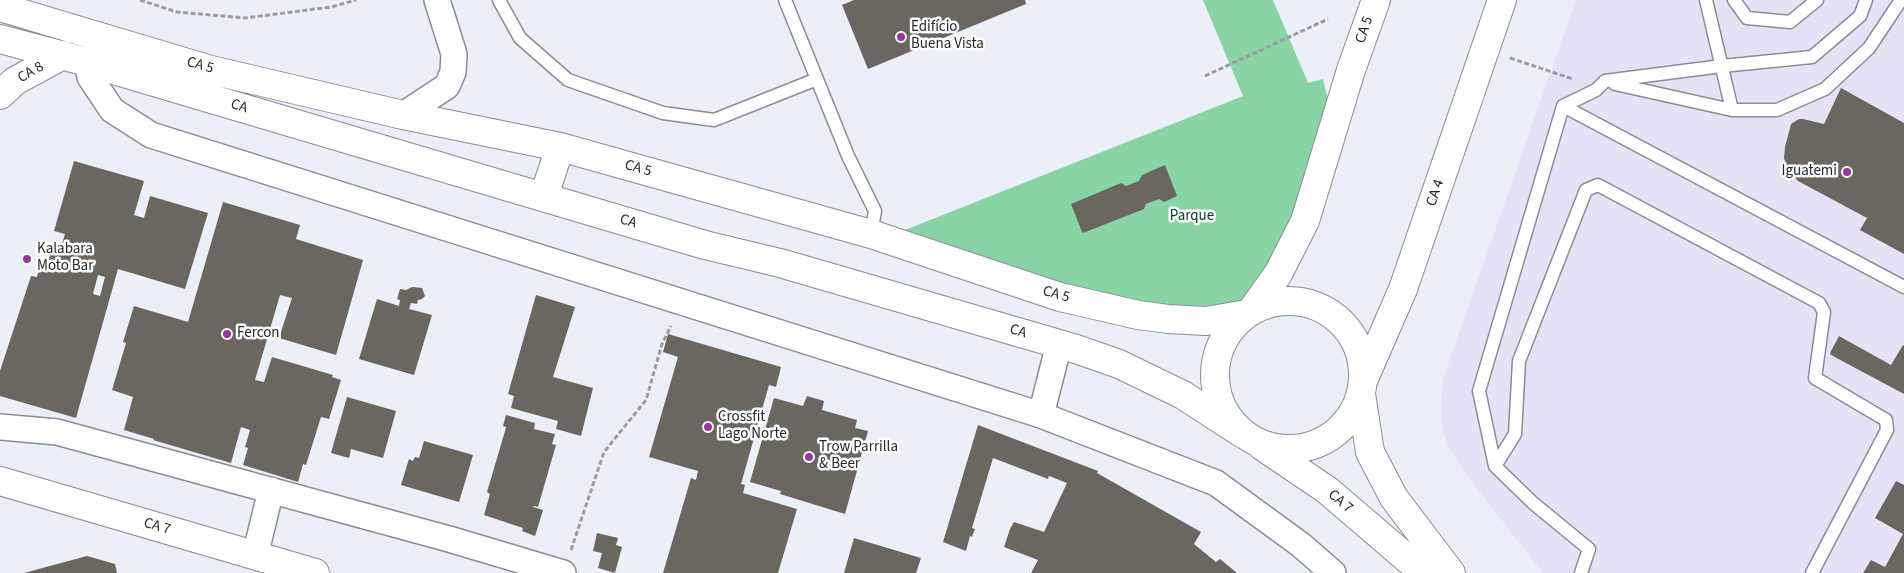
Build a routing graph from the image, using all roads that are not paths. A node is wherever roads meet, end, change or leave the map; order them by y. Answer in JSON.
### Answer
{"nodes":[{"id":1,"x":437,"y":0,"type":"edge"},
{"id":2,"x":499,"y":0,"type":"edge"},
{"id":3,"x":785,"y":0,"type":"edge"},
{"id":4,"x":1376,"y":0,"type":"edge"},
{"id":5,"x":1502,"y":0,"type":"edge"},
{"id":6,"x":1706,"y":0,"type":"edge"},
{"id":7,"x":1734,"y":0,"type":"edge"},
{"id":8,"x":1816,"y":0,"type":"edge"},
{"id":9,"x":1866,"y":0,"type":"edge"},
{"id":10,"x":1901,"y":0,"type":"edge"},
{"id":11,"x":0,"y":7,"type":"edge"},
{"id":12,"x":0,"y":39,"type":"edge"},
{"id":13,"x":75,"y":58,"type":"junction"},
{"id":14,"x":1722,"y":66,"type":"junction"},
{"id":15,"x":817,"y":79,"type":"junction"},
{"id":16,"x":1601,"y":86,"type":"junction"},
{"id":17,"x":0,"y":95,"type":"edge"},
{"id":18,"x":1563,"y":106,"type":"junction"},
{"id":19,"x":1732,"y":110,"type":"junction"},
{"id":20,"x":403,"y":115,"type":"junction"},
{"id":21,"x":560,"y":147,"type":"junction"},
{"id":22,"x":544,"y":196,"type":"junction"},
{"id":23,"x":871,"y":234,"type":"junction"},
{"id":24,"x":1904,"y":287,"type":"edge"},
{"id":25,"x":1250,"y":312,"type":"junction"},
{"id":26,"x":1059,"y":344,"type":"junction"},
{"id":27,"x":1361,"y":388,"type":"junction"},
{"id":28,"x":1041,"y":415,"type":"junction"},
{"id":29,"x":0,"y":427,"type":"edge"},
{"id":30,"x":1247,"y":436,"type":"junction"},
{"id":31,"x":1495,"y":466,"type":"junction"},
{"id":32,"x":0,"y":481,"type":"edge"},
{"id":33,"x":271,"y":490,"type":"junction"},
{"id":34,"x":255,"y":556,"type":"junction"},
{"id":35,"x":315,"y":573,"type":"edge"},
{"id":36,"x":563,"y":573,"type":"edge"},
{"id":37,"x":1333,"y":573,"type":"edge"},
{"id":38,"x":1424,"y":573,"type":"edge"},
{"id":39,"x":1451,"y":573,"type":"edge"},
{"id":40,"x":1581,"y":573,"type":"edge"},
{"id":41,"x":1812,"y":573,"type":"edge"}],
"edges":[{"from":1,"to":20,"type":"street"},
{"from":2,"to":15,"type":"lane"},
{"from":3,"to":15,"type":"lane"},
{"from":4,"to":25,"type":"street","name":"CA 5"},
{"from":5,"to":27,"type":"street","name":"CA 4"},
{"from":6,"to":14,"type":"lane"},
{"from":7,"to":8,"type":"lane"},
{"from":9,"to":14,"type":"lane"},
{"from":10,"to":19,"type":"lane"},
{"from":11,"to":20,"type":"street","name":"CA 5"},
{"from":12,"to":13,"type":"street","name":"CA"},
{"from":13,"to":17,"type":"street","name":"CA 8"},
{"from":13,"to":22,"type":"street","name":"CA"},
{"from":13,"to":28,"type":"street"},
{"from":14,"to":16,"type":"lane"},
{"from":14,"to":19,"type":"lane"},
{"from":15,"to":23,"type":"lane"},
{"from":16,"to":18,"type":"lane"},
{"from":16,"to":19,"type":"lane"},
{"from":18,"to":24,"type":"lane"},
{"from":18,"to":31,"type":"lane"},
{"from":20,"to":21,"type":"street","name":"CA 5"},
{"from":21,"to":22,"type":"street"},
{"from":21,"to":23,"type":"street","name":"CA 5"},
{"from":22,"to":26,"type":"street","name":"CA"},
{"from":23,"to":25,"type":"street","name":"CA 5"},
{"from":25,"to":27,"type":"street"},
{"from":25,"to":30,"type":"street"},
{"from":26,"to":28,"type":"street"},
{"from":26,"to":30,"type":"street","name":"CA"},
{"from":27,"to":30,"type":"street"},
{"from":27,"to":39,"type":"street"},
{"from":28,"to":37,"type":"street"},
{"from":29,"to":33,"type":"street"},
{"from":30,"to":38,"type":"street","name":"CA 7"},
{"from":31,"to":40,"type":"lane"},
{"from":31,"to":41,"type":"lane"},
{"from":32,"to":34,"type":"street","name":"CA 7"},
{"from":33,"to":34,"type":"street"},
{"from":33,"to":36,"type":"street"},
{"from":34,"to":35,"type":"street","name":"CA 7"}]}
